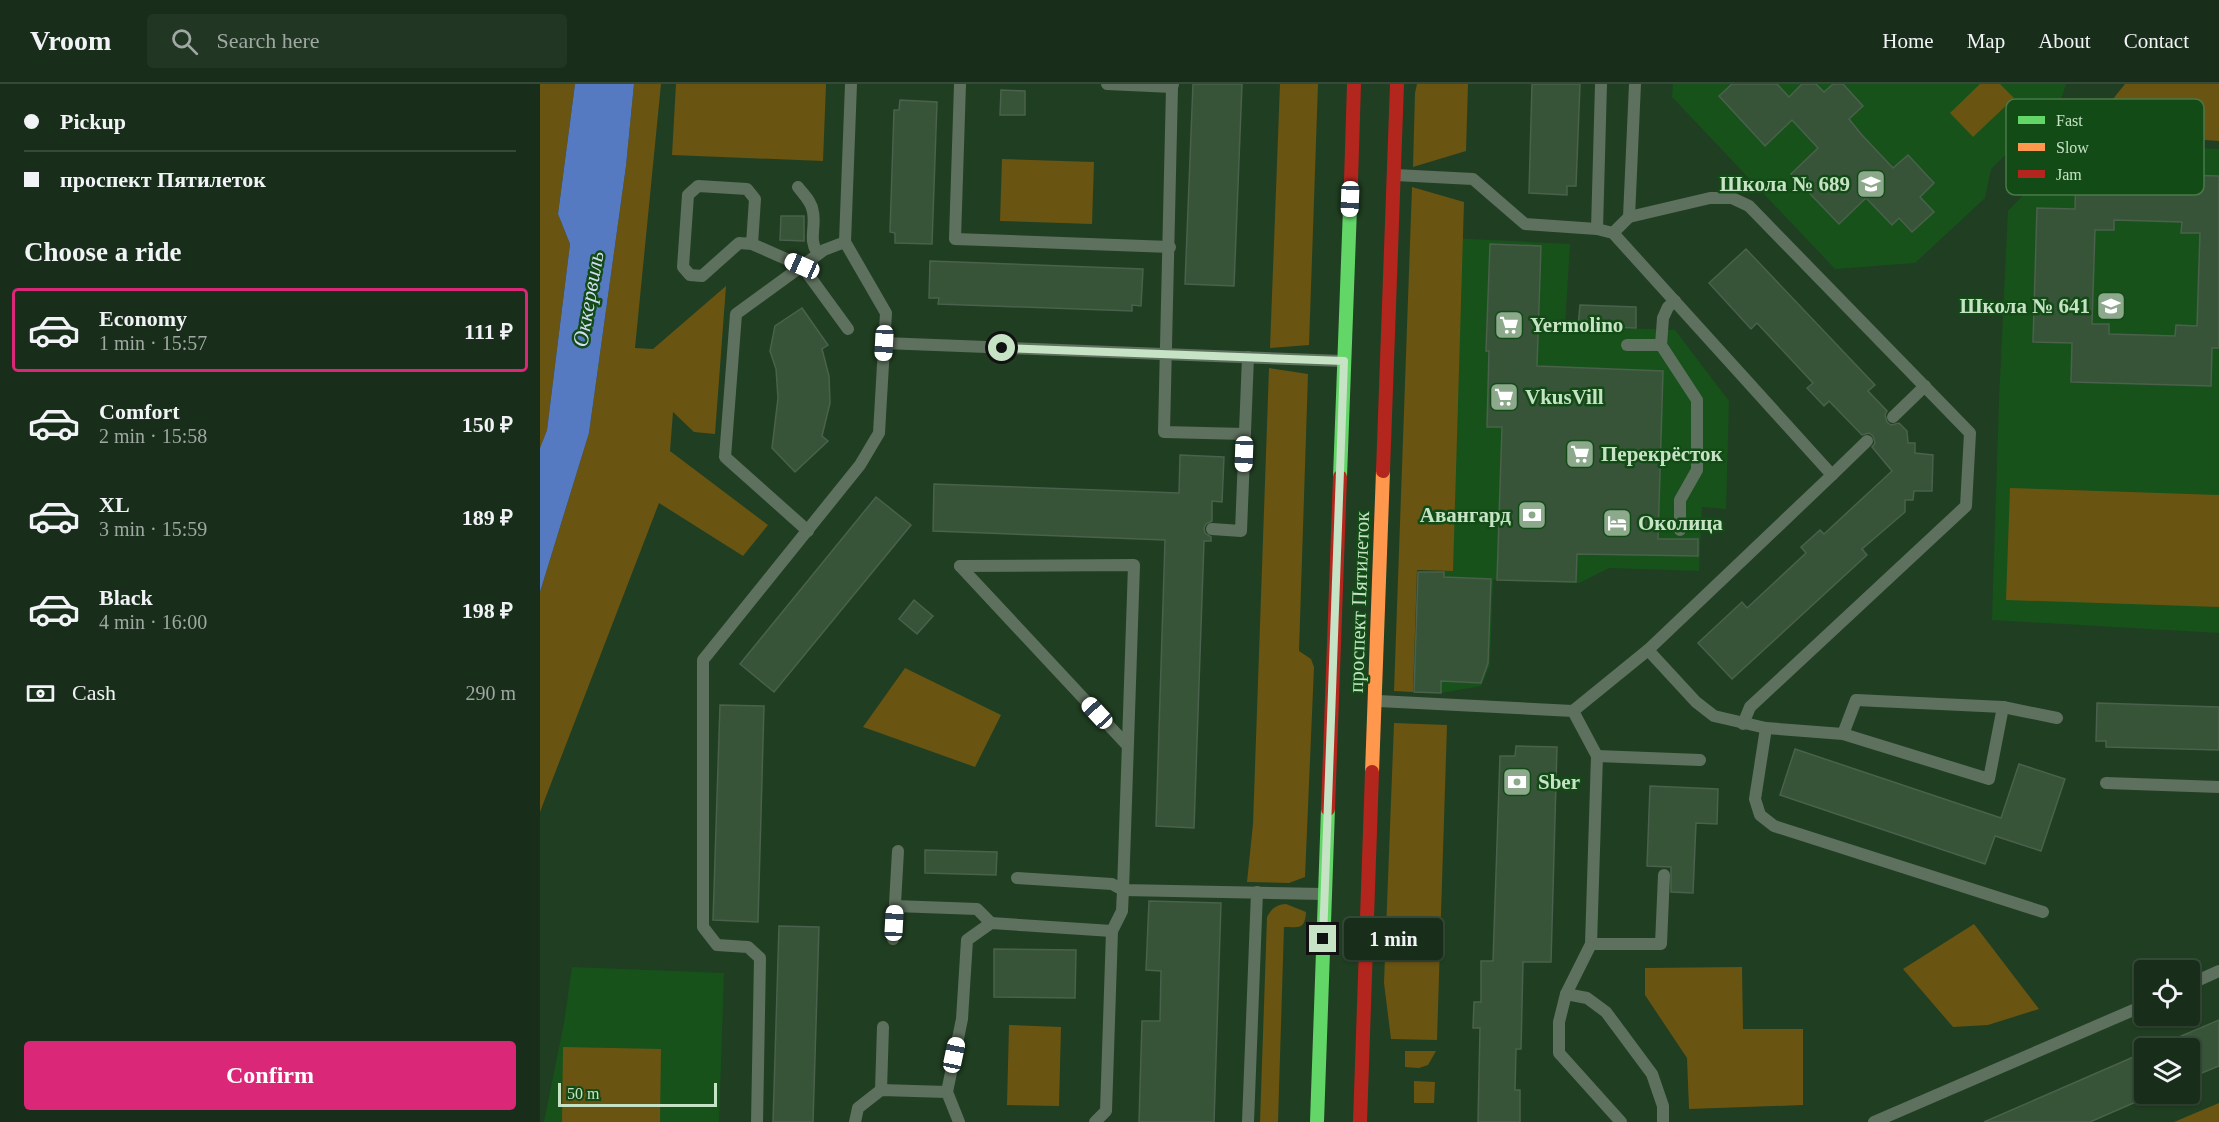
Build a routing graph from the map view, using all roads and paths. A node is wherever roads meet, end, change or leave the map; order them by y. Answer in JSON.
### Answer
{"nodes":[{"id":1,"x":851,"y":84,"type":"edge"},
{"id":2,"x":960,"y":84,"type":"edge"},
{"id":3,"x":1107,"y":84,"type":"edge"},
{"id":4,"x":1353,"y":84,"type":"edge"},
{"id":5,"x":1397,"y":84,"type":"edge"},
{"id":6,"x":1601,"y":84,"type":"edge"},
{"id":7,"x":1635,"y":84,"type":"edge"},
{"id":8,"x":1173,"y":86,"type":"edge"},
{"id":9,"x":1394,"y":175,"type":"junction"},
{"id":10,"x":798,"y":187,"type":"dead end"},
{"id":11,"x":1629,"y":217,"type":"junction"},
{"id":12,"x":1597,"y":229,"type":"junction"},
{"id":13,"x":1613,"y":233,"type":"junction"},
{"id":14,"x":845,"y":242,"type":"junction"},
{"id":15,"x":752,"y":244,"type":"junction"},
{"id":16,"x":1170,"y":247,"type":"junction"},
{"id":17,"x":818,"y":254,"type":"junction"},
{"id":18,"x":802,"y":266,"type":"junction"},
{"id":19,"x":1674,"y":301,"type":"junction"},
{"id":20,"x":848,"y":329,"type":"dead end"},
{"id":21,"x":884,"y":343,"type":"junction"},
{"id":22,"x":1627,"y":345,"type":"dead end"},
{"id":23,"x":1661,"y":345,"type":"junction"},
{"id":24,"x":1167,"y":355,"type":"junction"},
{"id":25,"x":1248,"y":357,"type":"junction"},
{"id":26,"x":1344,"y":361,"type":"junction"},
{"id":27,"x":1925,"y":386,"type":"junction"},
{"id":28,"x":1893,"y":417,"type":"dead end"},
{"id":29,"x":1245,"y":434,"type":"junction"},
{"id":30,"x":1867,"y":441,"type":"dead end"},
{"id":31,"x":1832,"y":475,"type":"junction"},
{"id":32,"x":1212,"y":529,"type":"dead end"},
{"id":33,"x":1680,"y":530,"type":"dead end"},
{"id":34,"x":808,"y":531,"type":"junction"},
{"id":35,"x":1648,"y":650,"type":"junction"},
{"id":36,"x":1377,"y":701,"type":"junction"},
{"id":37,"x":2003,"y":707,"type":"junction"},
{"id":38,"x":1574,"y":711,"type":"junction"},
{"id":39,"x":2057,"y":718,"type":"dead end"},
{"id":40,"x":1743,"y":724,"type":"junction"},
{"id":41,"x":1766,"y":728,"type":"junction"},
{"id":42,"x":1843,"y":734,"type":"junction"},
{"id":43,"x":1127,"y":745,"type":"junction"},
{"id":44,"x":1597,"y":756,"type":"junction"},
{"id":45,"x":1700,"y":760,"type":"dead end"},
{"id":46,"x":2106,"y":783,"type":"dead end"},
{"id":47,"x":2219,"y":787,"type":"edge"},
{"id":48,"x":898,"y":851,"type":"dead end"},
{"id":49,"x":1664,"y":875,"type":"dead end"},
{"id":50,"x":1017,"y":878,"type":"dead end"},
{"id":51,"x":1123,"y":890,"type":"junction"},
{"id":52,"x":1257,"y":892,"type":"junction"},
{"id":53,"x":1325,"y":894,"type":"junction"},
{"id":54,"x":895,"y":906,"type":"junction"},
{"id":55,"x":2043,"y":912,"type":"dead end"},
{"id":56,"x":991,"y":923,"type":"junction"},
{"id":57,"x":1112,"y":931,"type":"junction"},
{"id":58,"x":893,"y":939,"type":"dead end"},
{"id":59,"x":1591,"y":944,"type":"junction"},
{"id":60,"x":2219,"y":971,"type":"edge"},
{"id":61,"x":2200,"y":980,"type":"edge"},
{"id":62,"x":1566,"y":994,"type":"junction"},
{"id":63,"x":2134,"y":1010,"type":"edge"},
{"id":64,"x":883,"y":1027,"type":"dead end"},
{"id":65,"x":881,"y":1090,"type":"junction"},
{"id":66,"x":947,"y":1092,"type":"junction"},
{"id":67,"x":757,"y":1122,"type":"edge"},
{"id":68,"x":855,"y":1122,"type":"edge"},
{"id":69,"x":959,"y":1122,"type":"edge"},
{"id":70,"x":1095,"y":1122,"type":"edge"},
{"id":71,"x":1248,"y":1122,"type":"edge"},
{"id":72,"x":1317,"y":1122,"type":"edge"},
{"id":73,"x":1360,"y":1122,"type":"edge"},
{"id":74,"x":1622,"y":1122,"type":"edge"},
{"id":75,"x":1664,"y":1122,"type":"edge"},
{"id":76,"x":1874,"y":1122,"type":"edge"}],
"edges":[{"from":1,"to":14,"type":"lane"},
{"from":2,"to":16,"type":"lane"},
{"from":3,"to":8,"type":"lane"},
{"from":4,"to":26,"type":"street","name":"проспект Пятилеток"},
{"from":5,"to":9,"type":"street","name":"проспект Пятилеток"},
{"from":6,"to":12,"type":"lane"},
{"from":7,"to":11,"type":"lane"},
{"from":8,"to":16,"type":"lane"},
{"from":9,"to":12,"type":"lane"},
{"from":9,"to":36,"type":"street","name":"проспект Пятилеток"},
{"from":10,"to":17,"type":"lane"},
{"from":11,"to":13,"type":"lane"},
{"from":11,"to":27,"type":"lane"},
{"from":12,"to":13,"type":"lane"},
{"from":13,"to":19,"type":"lane"},
{"from":14,"to":17,"type":"lane"},
{"from":14,"to":21,"type":"lane"},
{"from":15,"to":15,"type":"lane"},
{"from":15,"to":18,"type":"lane"},
{"from":16,"to":24,"type":"lane"},
{"from":17,"to":18,"type":"lane"},
{"from":18,"to":20,"type":"lane"},
{"from":18,"to":34,"type":"lane"},
{"from":19,"to":23,"type":"lane"},
{"from":19,"to":31,"type":"lane"},
{"from":21,"to":24,"type":"lane"},
{"from":21,"to":34,"type":"lane"},
{"from":22,"to":23,"type":"lane"},
{"from":23,"to":33,"type":"lane"},
{"from":24,"to":25,"type":"lane"},
{"from":24,"to":29,"type":"lane"},
{"from":25,"to":26,"type":"lane"},
{"from":25,"to":29,"type":"lane"},
{"from":26,"to":53,"type":"street","name":"проспект Пятилеток"},
{"from":27,"to":28,"type":"lane"},
{"from":27,"to":40,"type":"lane"},
{"from":29,"to":32,"type":"lane"},
{"from":30,"to":31,"type":"lane"},
{"from":31,"to":35,"type":"lane"},
{"from":34,"to":67,"type":"lane"},
{"from":35,"to":38,"type":"lane"},
{"from":35,"to":40,"type":"lane"},
{"from":36,"to":38,"type":"lane"},
{"from":36,"to":73,"type":"street","name":"проспект Пятилеток"},
{"from":37,"to":39,"type":"lane"},
{"from":37,"to":42,"type":"lane"},
{"from":37,"to":42,"type":"lane"},
{"from":38,"to":44,"type":"lane"},
{"from":40,"to":41,"type":"lane"},
{"from":41,"to":42,"type":"lane"},
{"from":41,"to":55,"type":"lane"},
{"from":43,"to":43,"type":"lane"},
{"from":43,"to":51,"type":"lane"},
{"from":44,"to":45,"type":"lane"},
{"from":44,"to":59,"type":"lane"},
{"from":46,"to":47,"type":"lane"},
{"from":48,"to":54,"type":"lane"},
{"from":49,"to":59,"type":"lane"},
{"from":50,"to":51,"type":"lane"},
{"from":51,"to":52,"type":"lane"},
{"from":51,"to":57,"type":"lane"},
{"from":52,"to":53,"type":"lane"},
{"from":52,"to":71,"type":"lane"},
{"from":53,"to":72,"type":"street","name":"проспект Пятилеток"},
{"from":54,"to":56,"type":"lane"},
{"from":54,"to":58,"type":"lane"},
{"from":56,"to":57,"type":"lane"},
{"from":56,"to":66,"type":"lane"},
{"from":57,"to":70,"type":"lane"},
{"from":59,"to":62,"type":"lane"},
{"from":60,"to":61,"type":"lane"},
{"from":62,"to":74,"type":"lane"},
{"from":62,"to":75,"type":"lane"},
{"from":63,"to":76,"type":"lane"},
{"from":64,"to":65,"type":"lane"},
{"from":65,"to":66,"type":"lane"},
{"from":65,"to":68,"type":"lane"},
{"from":66,"to":69,"type":"lane"}]}
